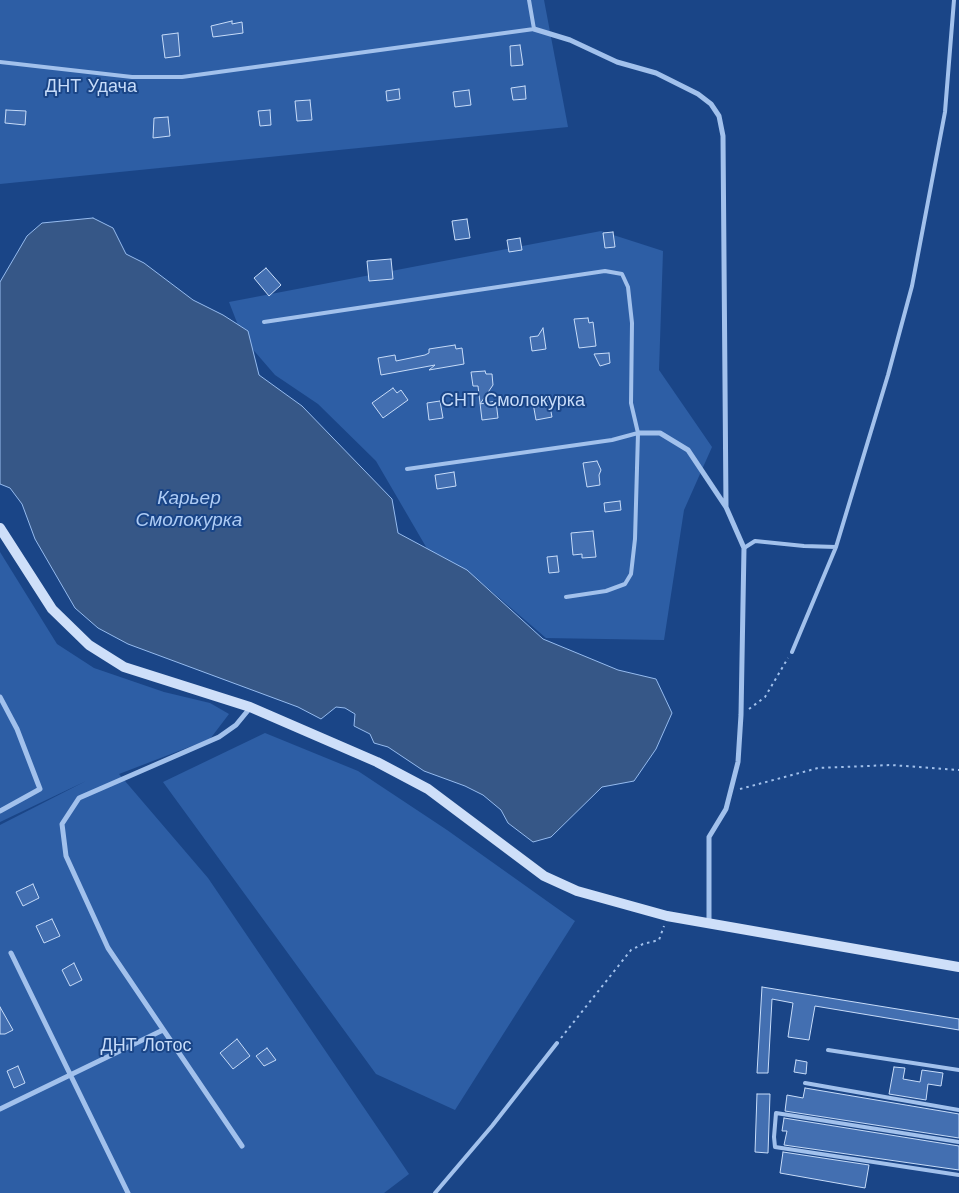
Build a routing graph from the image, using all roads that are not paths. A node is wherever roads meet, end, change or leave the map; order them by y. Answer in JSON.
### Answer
{"nodes":[{"id":1,"x":529,"y":0,"type":"edge"},
{"id":2,"x":954,"y":0,"type":"edge"},
{"id":3,"x":534,"y":29,"type":"junction"},
{"id":4,"x":0,"y":62,"type":"edge"},
{"id":5,"x":264,"y":322,"type":"dead end"},
{"id":6,"x":638,"y":433,"type":"junction"},
{"id":7,"x":407,"y":468,"type":"dead end"},
{"id":8,"x":726,"y":507,"type":"junction"},
{"id":9,"x":0,"y":528,"type":"edge"},
{"id":10,"x":836,"y":547,"type":"junction"},
{"id":11,"x":744,"y":548,"type":"junction"},
{"id":12,"x":566,"y":597,"type":"dead end"},
{"id":13,"x":792,"y":652,"type":"road end"},
{"id":14,"x":0,"y":697,"type":"edge"},
{"id":15,"x":250,"y":707,"type":"junction"},
{"id":16,"x":0,"y":811,"type":"edge"},
{"id":17,"x":709,"y":922,"type":"junction"},
{"id":18,"x":11,"y":953,"type":"dead end"},
{"id":19,"x":959,"y":967,"type":"edge"},
{"id":20,"x":163,"y":1030,"type":"junction"},
{"id":21,"x":557,"y":1043,"type":"road end"},
{"id":22,"x":828,"y":1050,"type":"dead end"},
{"id":23,"x":959,"y":1070,"type":"edge"},
{"id":24,"x":70,"y":1077,"type":"junction"},
{"id":25,"x":805,"y":1083,"type":"dead end"},
{"id":26,"x":0,"y":1109,"type":"edge"},
{"id":27,"x":959,"y":1110,"type":"edge"},
{"id":28,"x":959,"y":1142,"type":"edge"},
{"id":29,"x":242,"y":1146,"type":"dead end"},
{"id":30,"x":959,"y":1176,"type":"edge"},
{"id":31,"x":128,"y":1193,"type":"edge"},
{"id":32,"x":435,"y":1193,"type":"edge"}],
"edges":[{"from":1,"to":3,"type":"lane"},
{"from":2,"to":10,"type":"lane"},
{"from":3,"to":4,"type":"lane"},
{"from":3,"to":8,"type":"street"},
{"from":5,"to":6,"type":"lane"},
{"from":6,"to":7,"type":"lane"},
{"from":6,"to":8,"type":"street"},
{"from":6,"to":12,"type":"lane"},
{"from":8,"to":11,"type":"street"},
{"from":9,"to":15,"type":"street"},
{"from":10,"to":11,"type":"lane"},
{"from":10,"to":13,"type":"lane"},
{"from":11,"to":17,"type":"street"},
{"from":14,"to":16,"type":"street"},
{"from":15,"to":17,"type":"street"},
{"from":15,"to":20,"type":"street"},
{"from":17,"to":19,"type":"street"},
{"from":18,"to":24,"type":"street"},
{"from":20,"to":24,"type":"street"},
{"from":20,"to":29,"type":"street"},
{"from":21,"to":32,"type":"lane"},
{"from":22,"to":23,"type":"lane"},
{"from":24,"to":26,"type":"street"},
{"from":24,"to":31,"type":"street"},
{"from":25,"to":27,"type":"lane"},
{"from":28,"to":30,"type":"lane"}]}
